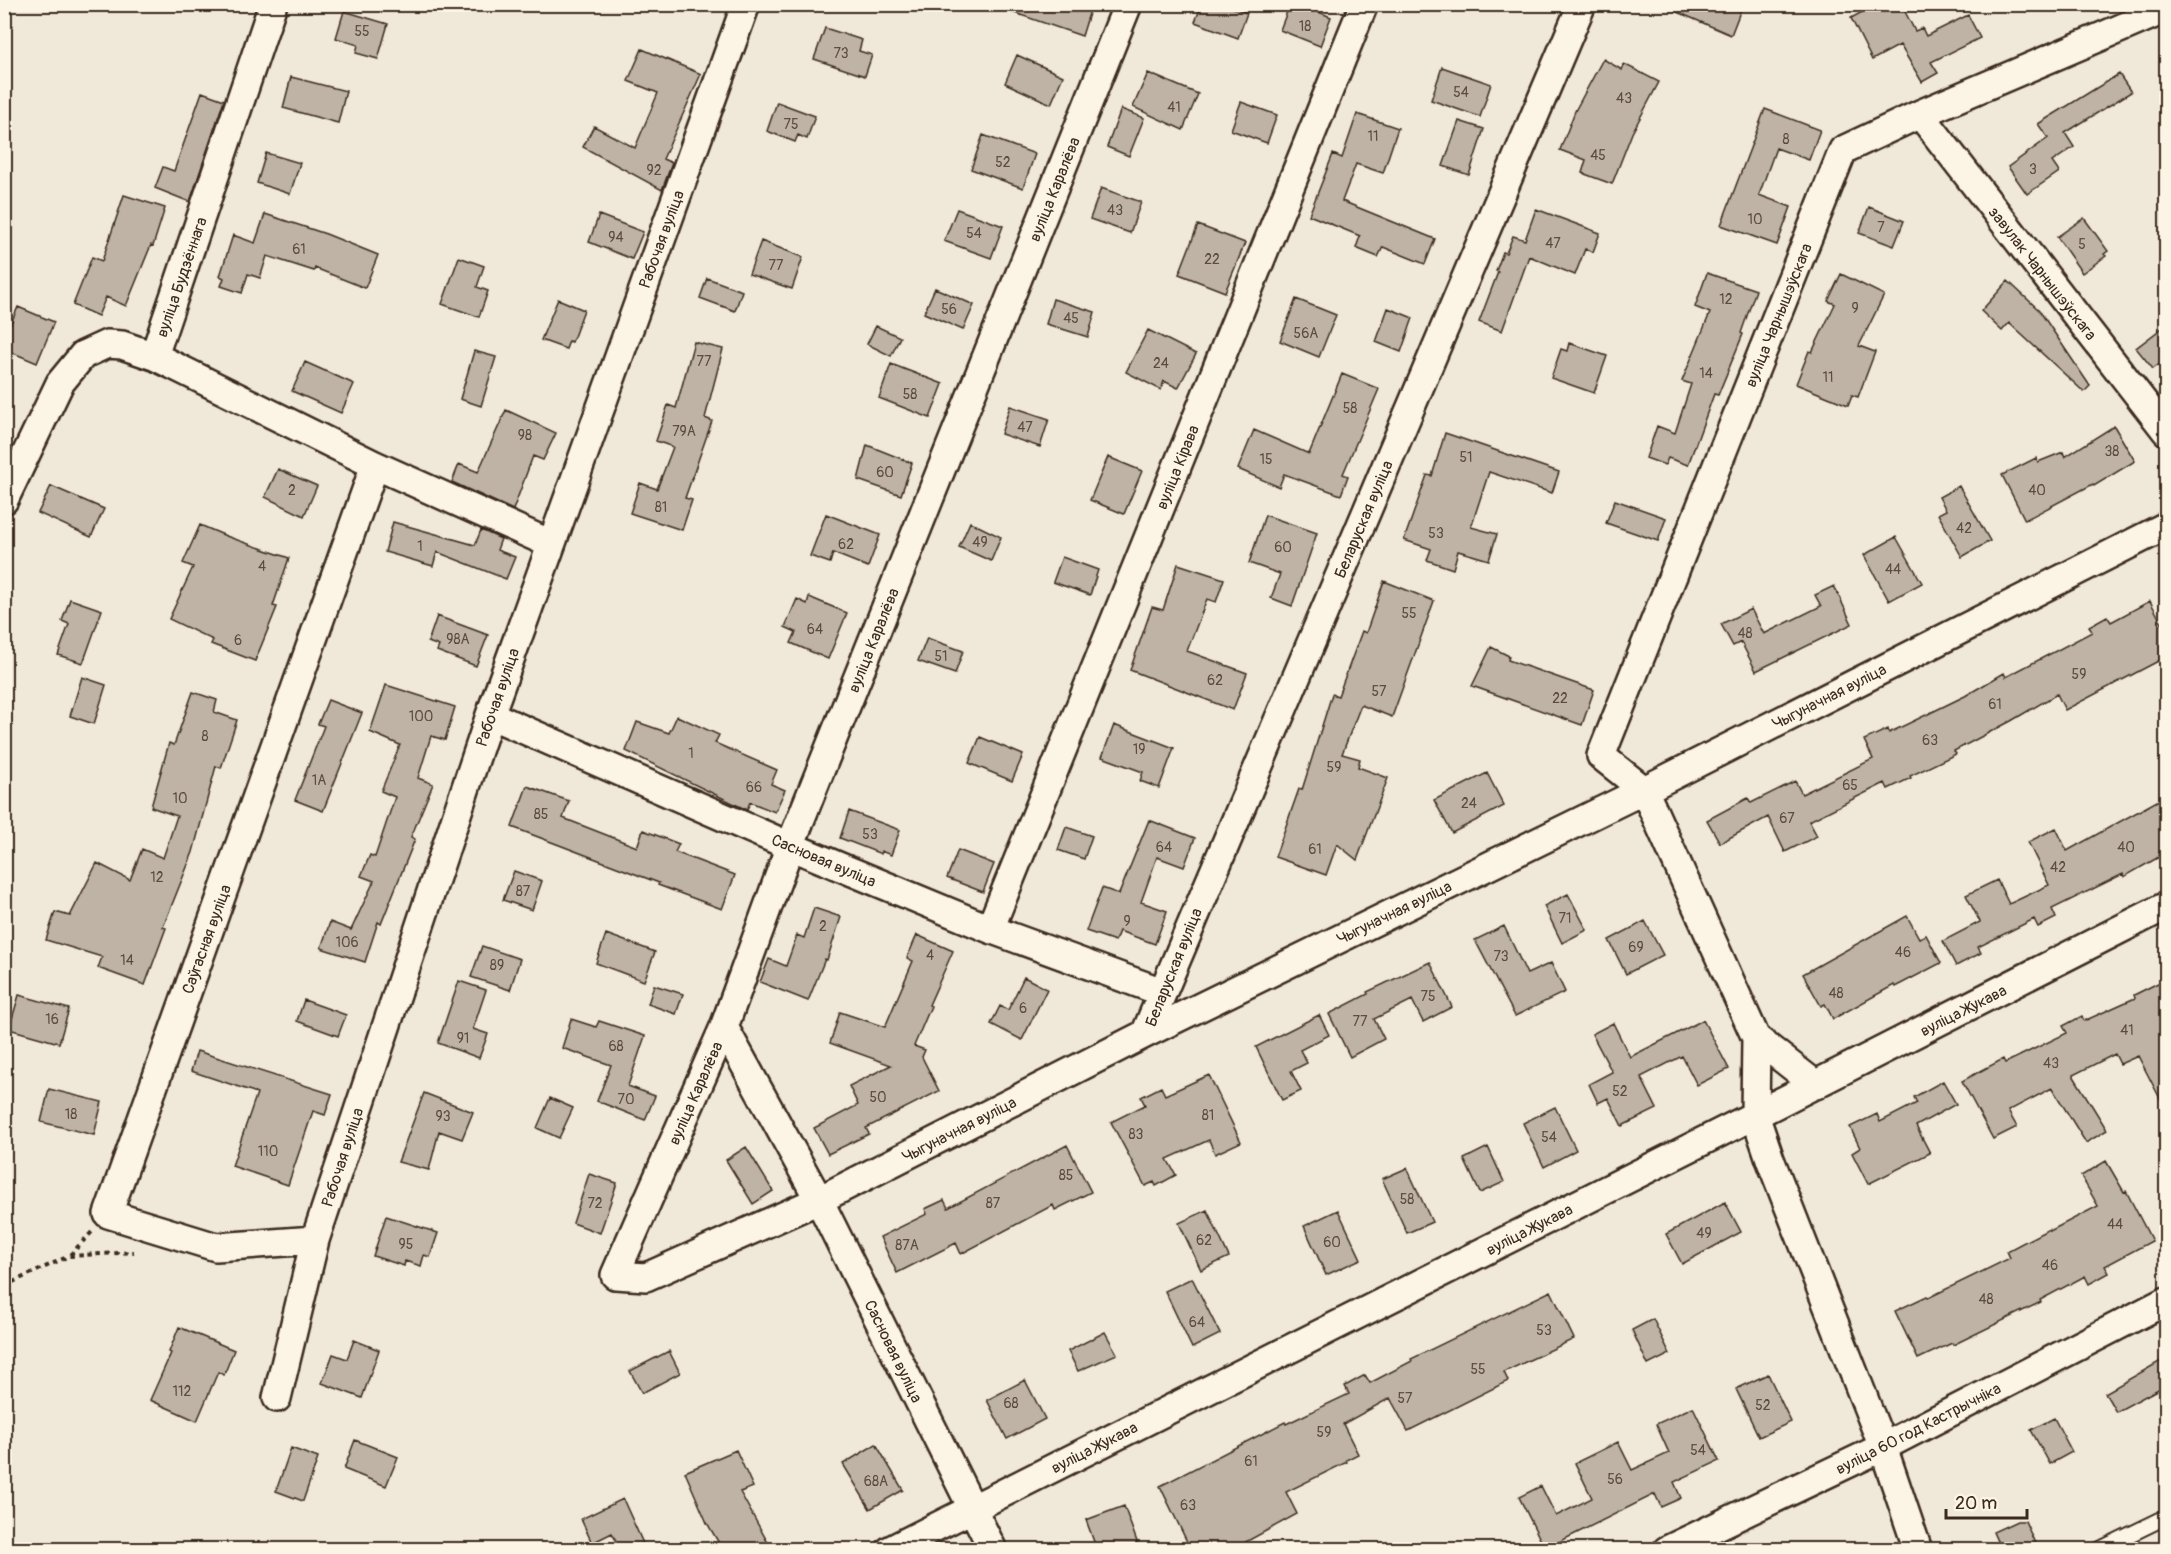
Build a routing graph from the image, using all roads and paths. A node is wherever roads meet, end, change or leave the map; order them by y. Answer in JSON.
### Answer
{"nodes":[{"id":1,"x":273,"y":4,"type":"edge"},
{"id":2,"x":746,"y":4,"type":"edge"},
{"id":3,"x":1128,"y":4,"type":"edge"},
{"id":4,"x":1364,"y":4,"type":"edge"},
{"id":5,"x":1582,"y":4,"type":"edge"},
{"id":6,"x":2166,"y":9,"type":"edge"},
{"id":7,"x":1920,"y":114,"type":"junction"},
{"id":8,"x":154,"y":356,"type":"junction"},
{"id":9,"x":2166,"y":431,"type":"edge"},
{"id":10,"x":375,"y":465,"type":"junction"},
{"id":11,"x":4,"y":500,"type":"edge"},
{"id":12,"x":2166,"y":526,"type":"edge"},
{"id":13,"x":551,"y":544,"type":"junction"},
{"id":14,"x":490,"y":715,"type":"junction"},
{"id":15,"x":1644,"y":790,"type":"junction"},
{"id":16,"x":790,"y":846,"type":"junction"},
{"id":17,"x":2166,"y":906,"type":"edge"},
{"id":18,"x":990,"y":929,"type":"junction"},
{"id":19,"x":1162,"y":992,"type":"junction"},
{"id":20,"x":724,"y":1027,"type":"junction"},
{"id":21,"x":1146,"y":1034,"type":"junction"},
{"id":22,"x":1756,"y":1038,"type":"junction"},
{"id":23,"x":1816,"y":1085,"type":"junction"},
{"id":24,"x":1755,"y":1115,"type":"junction"},
{"id":25,"x":819,"y":1200,"type":"junction"},
{"id":26,"x":108,"y":1214,"type":"junction"},
{"id":27,"x":315,"y":1240,"type":"junction"},
{"id":28,"x":137,"y":1252,"type":"dead end"},
{"id":29,"x":69,"y":1256,"type":"junction"},
{"id":30,"x":615,"y":1275,"type":"joint"},
{"id":31,"x":4,"y":1286,"type":"edge"},
{"id":32,"x":2166,"y":1301,"type":"edge"},
{"id":33,"x":278,"y":1398,"type":"dead end"},
{"id":34,"x":1883,"y":1447,"type":"junction"},
{"id":35,"x":972,"y":1508,"type":"junction"},
{"id":36,"x":2166,"y":1517,"type":"edge"},
{"id":37,"x":890,"y":1550,"type":"edge"},
{"id":38,"x":993,"y":1550,"type":"edge"},
{"id":39,"x":1667,"y":1550,"type":"edge"},
{"id":40,"x":1918,"y":1550,"type":"edge"},
{"id":41,"x":2098,"y":1550,"type":"edge"}],
"edges":[{"from":1,"to":8,"type":"street","name":"вуліца Будзённага"},
{"from":2,"to":13,"type":"street","name":"Рабочая вуліца"},
{"from":3,"to":16,"type":"street","name":"вуліца Каралёва"},
{"from":4,"to":18,"type":"street","name":"вуліца Кірава"},
{"from":5,"to":19,"type":"street","name":"Беларуская вуліца"},
{"from":6,"to":7,"type":"street","name":"вуліца Чарнышэўскага"},
{"from":7,"to":9,"type":"street","name":"завулак Чарнышэўскага"},
{"from":7,"to":15,"type":"street","name":"вуліца Чарнышэўскага"},
{"from":8,"to":10,"type":"street"},
{"from":8,"to":11,"type":"street","name":"вуліца Будзённага"},
{"from":10,"to":13,"type":"street"},
{"from":10,"to":26,"type":"street","name":"Саўгасная вуліца"},
{"from":12,"to":15,"type":"street","name":"Чыгуначная вуліца"},
{"from":13,"to":14,"type":"street","name":"Рабочая вуліца"},
{"from":14,"to":16,"type":"street","name":"Сасновая вуліца"},
{"from":14,"to":27,"type":"street","name":"Рабочая вуліца"},
{"from":15,"to":21,"type":"street","name":"Чыгуначная вуліца"},
{"from":15,"to":22,"type":"street"},
{"from":16,"to":18,"type":"street","name":"Сасновая вуліца"},
{"from":16,"to":20,"type":"street","name":"вуліца Каралёва"},
{"from":17,"to":23,"type":"street","name":"вуліца Жукава"},
{"from":18,"to":19,"type":"street","name":"Сасновая вуліца"},
{"from":19,"to":21,"type":"street","name":"Беларуская вуліца"},
{"from":20,"to":25,"type":"street","name":"Сасновая вуліца"},
{"from":20,"to":30,"type":"street","name":"вуліца Каралёва"},
{"from":21,"to":25,"type":"street","name":"Чыгуначная вуліца"},
{"from":22,"to":23,"type":"street"},
{"from":22,"to":24,"type":"street"},
{"from":23,"to":24,"type":"street","name":"вуліца Жукава"},
{"from":24,"to":34,"type":"street"},
{"from":24,"to":35,"type":"street","name":"вуліца Жукава"},
{"from":25,"to":30,"type":"street","name":"Чыгуначная вуліца"},
{"from":25,"to":35,"type":"street","name":"Сасновая вуліца"},
{"from":26,"to":27,"type":"street"},
{"from":26,"to":29,"type":"path"},
{"from":27,"to":33,"type":"street","name":"Рабочая вуліца"},
{"from":28,"to":29,"type":"path"},
{"from":29,"to":31,"type":"path"},
{"from":32,"to":34,"type":"street","name":"вуліца 60 год Кастрычніка"},
{"from":34,"to":39,"type":"street","name":"вуліца 60 год Кастрычніка"},
{"from":34,"to":40,"type":"street"},
{"from":35,"to":37,"type":"street","name":"вуліца Жукава"},
{"from":35,"to":38,"type":"street","name":"Сасновая вуліца"},
{"from":36,"to":41,"type":"lane"}]}
